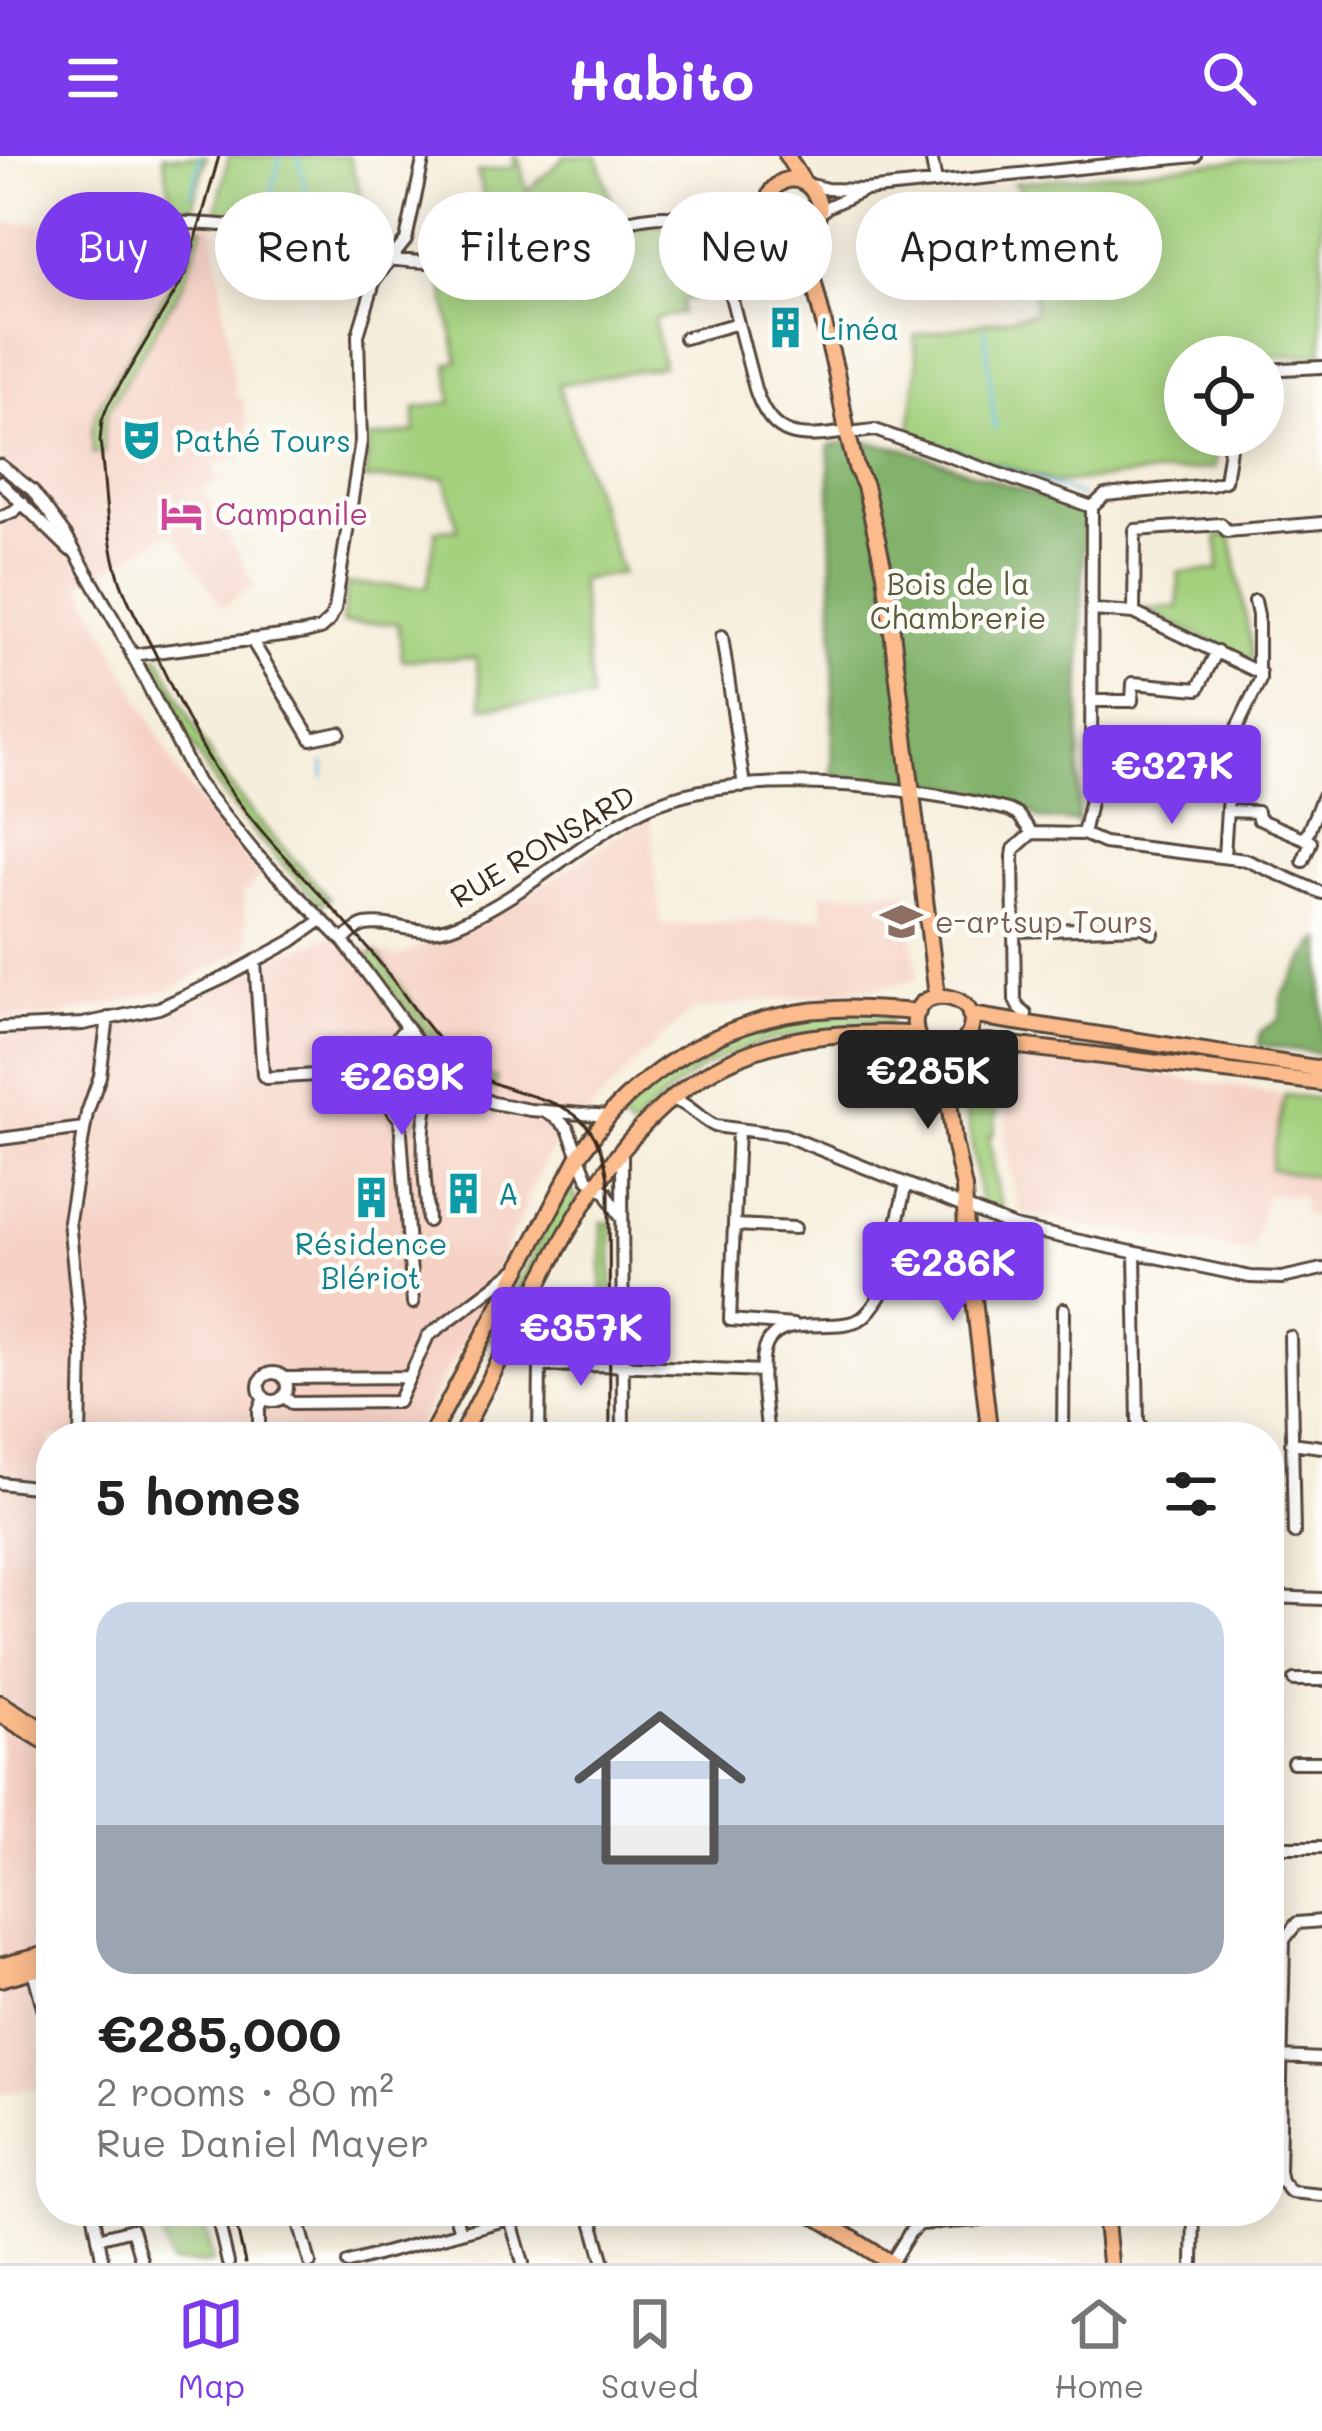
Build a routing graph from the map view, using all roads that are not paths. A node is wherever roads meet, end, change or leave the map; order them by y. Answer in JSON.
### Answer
{"nodes":[{"id":1,"x":424,"y":156,"type":"edge"},
{"id":2,"x":931,"y":156,"type":"edge"},
{"id":3,"x":1195,"y":156,"type":"edge"},
{"id":4,"x":788,"y":157,"type":"edge"},
{"id":5,"x":783,"y":181,"type":"junction"},
{"id":6,"x":806,"y":182,"type":"junction"},
{"id":7,"x":936,"y":182,"type":"junction"},
{"id":8,"x":771,"y":192,"type":"edge"},
{"id":9,"x":813,"y":192,"type":"edge"},
{"id":10,"x":839,"y":195,"type":"junction"},
{"id":11,"x":832,"y":202,"type":"edge"},
{"id":12,"x":394,"y":256,"type":"edge"},
{"id":13,"x":394,"y":258,"type":"edge"},
{"id":14,"x":368,"y":300,"type":"edge"},
{"id":15,"x":818,"y":300,"type":"edge"},
{"id":16,"x":739,"y":323,"type":"junction"},
{"id":17,"x":685,"y":338,"type":"dead end"},
{"id":18,"x":1322,"y":367,"type":"edge"},
{"id":19,"x":1284,"y":369,"type":"edge"},
{"id":20,"x":852,"y":432,"type":"junction"},
{"id":21,"x":1229,"y":456,"type":"edge"},
{"id":22,"x":0,"y":465,"type":"edge"},
{"id":23,"x":0,"y":482,"type":"edge"},
{"id":24,"x":27,"y":486,"type":"junction"},
{"id":25,"x":4,"y":497,"type":"edge"},
{"id":26,"x":21,"y":506,"type":"junction"},
{"id":27,"x":1092,"y":507,"type":"junction"},
{"id":28,"x":0,"y":517,"type":"edge"},
{"id":29,"x":1322,"y":524,"type":"edge"},
{"id":30,"x":77,"y":556,"type":"junction"},
{"id":31,"x":1255,"y":601,"type":"dead end"},
{"id":32,"x":1093,"y":610,"type":"junction"},
{"id":33,"x":1134,"y":613,"type":"junction"},
{"id":34,"x":722,"y":636,"type":"dead end"},
{"id":35,"x":251,"y":639,"type":"junction"},
{"id":36,"x":1217,"y":652,"type":"junction"},
{"id":37,"x":132,"y":655,"type":"junction"},
{"id":38,"x":1258,"y":672,"type":"junction"},
{"id":39,"x":1092,"y":701,"type":"junction"},
{"id":40,"x":340,"y":733,"type":"dead end"},
{"id":41,"x":744,"y":786,"type":"junction"},
{"id":42,"x":913,"y":790,"type":"junction"},
{"id":43,"x":1322,"y":798,"type":"edge"},
{"id":44,"x":1227,"y":811,"type":"junction"},
{"id":45,"x":1032,"y":833,"type":"junction"},
{"id":46,"x":1083,"y":834,"type":"junction"},
{"id":47,"x":1305,"y":839,"type":"junction"},
{"id":48,"x":1224,"y":856,"type":"junction"},
{"id":49,"x":1303,"y":861,"type":"dead end"},
{"id":50,"x":1322,"y":893,"type":"edge"},
{"id":51,"x":320,"y":921,"type":"junction"},
{"id":52,"x":1015,"y":931,"type":"junction"},
{"id":53,"x":1153,"y":933,"type":"dead end"},
{"id":54,"x":343,"y":941,"type":"junction"},
{"id":55,"x":255,"y":961,"type":"junction"},
{"id":56,"x":937,"y":996,"type":"junction"},
{"id":57,"x":918,"y":1012,"type":"junction"},
{"id":58,"x":1026,"y":1014,"type":"dead end"},
{"id":59,"x":970,"y":1015,"type":"junction"},
{"id":60,"x":108,"y":1018,"type":"junction"},
{"id":61,"x":0,"y":1028,"type":"edge"},
{"id":62,"x":406,"y":1028,"type":"junction"},
{"id":63,"x":917,"y":1035,"type":"junction"},
{"id":64,"x":961,"y":1046,"type":"junction"},
{"id":65,"x":943,"y":1052,"type":"junction"},
{"id":66,"x":1322,"y":1069,"type":"edge"},
{"id":67,"x":382,"y":1071,"type":"junction"},
{"id":68,"x":442,"y":1073,"type":"junction"},
{"id":69,"x":1322,"y":1083,"type":"edge"},
{"id":70,"x":670,"y":1099,"type":"junction"},
{"id":71,"x":544,"y":1112,"type":"junction"},
{"id":72,"x":609,"y":1115,"type":"junction"},
{"id":73,"x":84,"y":1128,"type":"junction"},
{"id":74,"x":738,"y":1129,"type":"junction"},
{"id":75,"x":0,"y":1138,"type":"edge"},
{"id":76,"x":622,"y":1149,"type":"junction"},
{"id":77,"x":580,"y":1156,"type":"junction"},
{"id":78,"x":597,"y":1184,"type":"junction"},
{"id":79,"x":906,"y":1184,"type":"junction"},
{"id":80,"x":964,"y":1208,"type":"junction"},
{"id":81,"x":622,"y":1219,"type":"junction"},
{"id":82,"x":428,"y":1221,"type":"dead end"},
{"id":83,"x":734,"y":1225,"type":"junction"},
{"id":84,"x":795,"y":1228,"type":"dead end"},
{"id":85,"x":1135,"y":1252,"type":"junction"},
{"id":86,"x":518,"y":1268,"type":"junction"},
{"id":87,"x":1322,"y":1269,"type":"edge"},
{"id":88,"x":413,"y":1303,"type":"dead end"},
{"id":89,"x":1064,"y":1309,"type":"dead end"},
{"id":90,"x":745,"y":1321,"type":"junction"},
{"id":91,"x":799,"y":1326,"type":"junction"},
{"id":92,"x":1290,"y":1337,"type":"dead end"},
{"id":93,"x":764,"y":1348,"type":"junction"},
{"id":94,"x":474,"y":1352,"type":"junction"},
{"id":95,"x":497,"y":1364,"type":"junction"},
{"id":96,"x":622,"y":1365,"type":"junction"},
{"id":97,"x":764,"y":1371,"type":"junction"},
{"id":98,"x":284,"y":1378,"type":"junction"},
{"id":99,"x":410,"y":1378,"type":"junction"},
{"id":100,"x":283,"y":1396,"type":"junction"},
{"id":101,"x":264,"y":1397,"type":"junction"},
{"id":102,"x":80,"y":1422,"type":"edge"},
{"id":103,"x":259,"y":1422,"type":"edge"},
{"id":104,"x":438,"y":1422,"type":"edge"},
{"id":105,"x":468,"y":1422,"type":"edge"},
{"id":106,"x":539,"y":1422,"type":"edge"},
{"id":107,"x":623,"y":1422,"type":"edge"},
{"id":108,"x":766,"y":1422,"type":"edge"},
{"id":109,"x":988,"y":1422,"type":"edge"},
{"id":110,"x":1064,"y":1422,"type":"edge"},
{"id":111,"x":1138,"y":1422,"type":"edge"},
{"id":112,"x":1291,"y":1442,"type":"junction"},
{"id":113,"x":1322,"y":1447,"type":"edge"},
{"id":114,"x":0,"y":1484,"type":"edge"},
{"id":115,"x":36,"y":1488,"type":"edge"},
{"id":116,"x":1294,"y":1533,"type":"dead end"},
{"id":117,"x":1284,"y":1598,"type":"edge"},
{"id":118,"x":1322,"y":1599,"type":"edge"},
{"id":119,"x":1294,"y":1680,"type":"dead end"},
{"id":120,"x":1322,"y":1680,"type":"edge"},
{"id":121,"x":0,"y":1703,"type":"edge"},
{"id":122,"x":0,"y":1714,"type":"edge"},
{"id":123,"x":36,"y":1725,"type":"edge"},
{"id":124,"x":36,"y":1736,"type":"edge"},
{"id":125,"x":1293,"y":1762,"type":"dead end"},
{"id":126,"x":1322,"y":1762,"type":"edge"},
{"id":127,"x":1284,"y":1847,"type":"edge"},
{"id":128,"x":1322,"y":1847,"type":"edge"},
{"id":129,"x":1322,"y":1922,"type":"edge"},
{"id":130,"x":36,"y":1957,"type":"edge"},
{"id":131,"x":0,"y":1966,"type":"edge"},
{"id":132,"x":36,"y":1969,"type":"edge"},
{"id":133,"x":33,"y":1970,"type":"junction"},
{"id":134,"x":0,"y":1978,"type":"edge"},
{"id":135,"x":36,"y":1981,"type":"edge"},
{"id":136,"x":1284,"y":1984,"type":"edge"},
{"id":137,"x":1284,"y":2057,"type":"edge"},
{"id":138,"x":1322,"y":2059,"type":"edge"},
{"id":139,"x":1284,"y":2184,"type":"edge"},
{"id":140,"x":1322,"y":2195,"type":"edge"},
{"id":141,"x":96,"y":2226,"type":"edge"},
{"id":142,"x":219,"y":2226,"type":"edge"},
{"id":143,"x":300,"y":2226,"type":"edge"},
{"id":144,"x":458,"y":2226,"type":"edge"},
{"id":145,"x":481,"y":2226,"type":"edge"},
{"id":146,"x":512,"y":2226,"type":"edge"},
{"id":147,"x":593,"y":2226,"type":"edge"},
{"id":148,"x":818,"y":2226,"type":"edge"},
{"id":149,"x":832,"y":2226,"type":"edge"},
{"id":150,"x":918,"y":2226,"type":"edge"},
{"id":151,"x":1106,"y":2226,"type":"edge"},
{"id":152,"x":1194,"y":2226,"type":"edge"},
{"id":153,"x":460,"y":2232,"type":"junction"},
{"id":154,"x":98,"y":2238,"type":"junction"},
{"id":155,"x":396,"y":2257,"type":"edge"},
{"id":156,"x":103,"y":2263,"type":"edge"},
{"id":157,"x":142,"y":2263,"type":"edge"},
{"id":158,"x":228,"y":2263,"type":"edge"},
{"id":159,"x":310,"y":2263,"type":"edge"},
{"id":160,"x":348,"y":2263,"type":"edge"},
{"id":161,"x":523,"y":2263,"type":"edge"},
{"id":162,"x":604,"y":2263,"type":"edge"},
{"id":163,"x":877,"y":2263,"type":"edge"},
{"id":164,"x":891,"y":2263,"type":"edge"},
{"id":165,"x":1110,"y":2263,"type":"edge"},
{"id":166,"x":1193,"y":2263,"type":"edge"}],
"edges":[{"from":1,"to":12,"type":"street"},
{"from":2,"to":7,"type":"street"},
{"from":3,"to":7,"type":"street"},
{"from":4,"to":5,"type":"main road"},
{"from":4,"to":6,"type":"main road"},
{"from":5,"to":6,"type":"main road"},
{"from":5,"to":8,"type":"main road"},
{"from":6,"to":9,"type":"main road"},
{"from":6,"to":10,"type":"street"},
{"from":7,"to":10,"type":"street"},
{"from":10,"to":11,"type":"street"},
{"from":13,"to":16,"type":"street"},
{"from":14,"to":35,"type":"street"},
{"from":15,"to":20,"type":"main road"},
{"from":16,"to":17,"type":"street"},
{"from":16,"to":20,"type":"street"},
{"from":18,"to":19,"type":"street"},
{"from":20,"to":27,"type":"street"},
{"from":20,"to":42,"type":"main road"},
{"from":21,"to":27,"type":"street"},
{"from":22,"to":24,"type":"street"},
{"from":23,"to":25,"type":"street"},
{"from":24,"to":25,"type":"street"},
{"from":24,"to":26,"type":"street"},
{"from":24,"to":30,"type":"street"},
{"from":25,"to":26,"type":"street"},
{"from":26,"to":28,"type":"street"},
{"from":26,"to":30,"type":"street"},
{"from":27,"to":32,"type":"street"},
{"from":29,"to":33,"type":"street"},
{"from":30,"to":37,"type":"street"},
{"from":31,"to":38,"type":"street"},
{"from":32,"to":33,"type":"street"},
{"from":32,"to":39,"type":"street"},
{"from":33,"to":36,"type":"street"},
{"from":34,"to":41,"type":"street"},
{"from":35,"to":37,"type":"street"},
{"from":35,"to":40,"type":"street"},
{"from":36,"to":38,"type":"street"},
{"from":36,"to":39,"type":"street"},
{"from":37,"to":51,"type":"street"},
{"from":38,"to":44,"type":"street"},
{"from":39,"to":46,"type":"street"},
{"from":41,"to":42,"type":"street","name":"RUE RONSARD"},
{"from":41,"to":54,"type":"street","name":"RUE RONSARD"},
{"from":42,"to":45,"type":"street","name":"RUE RONSARD"},
{"from":42,"to":56,"type":"main road"},
{"from":43,"to":47,"type":"street"},
{"from":44,"to":47,"type":"street"},
{"from":44,"to":48,"type":"street"},
{"from":45,"to":46,"type":"street","name":"RUE RONSARD"},
{"from":45,"to":52,"type":"street"},
{"from":46,"to":48,"type":"street","name":"RUE RONSARD"},
{"from":47,"to":49,"type":"street"},
{"from":48,"to":50,"type":"street","name":"RUE RONSARD"},
{"from":51,"to":54,"type":"street"},
{"from":51,"to":55,"type":"street"},
{"from":52,"to":53,"type":"street"},
{"from":52,"to":58,"type":"street"},
{"from":54,"to":62,"type":"street"},
{"from":55,"to":60,"type":"street"},
{"from":55,"to":67,"type":"street"},
{"from":56,"to":57,"type":"main road"},
{"from":56,"to":59,"type":"main road"},
{"from":57,"to":63,"type":"main road"},
{"from":57,"to":72,"type":"main road"},
{"from":59,"to":64,"type":"main road"},
{"from":59,"to":66,"type":"main road"},
{"from":60,"to":61,"type":"street"},
{"from":60,"to":73,"type":"street"},
{"from":62,"to":67,"type":"street"},
{"from":62,"to":68,"type":"street"},
{"from":63,"to":65,"type":"main road"},
{"from":63,"to":70,"type":"main road"},
{"from":64,"to":65,"type":"main road"},
{"from":64,"to":69,"type":"main road"},
{"from":65,"to":80,"type":"main road"},
{"from":67,"to":88,"type":"street"},
{"from":68,"to":71,"type":"street"},
{"from":68,"to":82,"type":"street"},
{"from":70,"to":74,"type":"street"},
{"from":70,"to":76,"type":"main road"},
{"from":71,"to":72,"type":"street"},
{"from":71,"to":77,"type":"street"},
{"from":72,"to":77,"type":"main road"},
{"from":73,"to":75,"type":"street"},
{"from":73,"to":102,"type":"street"},
{"from":74,"to":79,"type":"street"},
{"from":74,"to":83,"type":"street"},
{"from":76,"to":78,"type":"main road"},
{"from":76,"to":81,"type":"street"},
{"from":77,"to":78,"type":"street"},
{"from":77,"to":86,"type":"main road"},
{"from":78,"to":81,"type":"street"},
{"from":78,"to":95,"type":"main road"},
{"from":79,"to":80,"type":"street"},
{"from":79,"to":91,"type":"street"},
{"from":80,"to":85,"type":"street"},
{"from":80,"to":109,"type":"main road"},
{"from":81,"to":96,"type":"street"},
{"from":83,"to":84,"type":"street"},
{"from":83,"to":90,"type":"street"},
{"from":85,"to":87,"type":"street"},
{"from":85,"to":111,"type":"street"},
{"from":86,"to":94,"type":"main road"},
{"from":86,"to":99,"type":"street"},
{"from":89,"to":110,"type":"street"},
{"from":90,"to":91,"type":"street"},
{"from":90,"to":93,"type":"street"},
{"from":91,"to":93,"type":"street"},
{"from":92,"to":112,"type":"street"},
{"from":93,"to":97,"type":"street"},
{"from":94,"to":95,"type":"street"},
{"from":94,"to":104,"type":"main road"},
{"from":95,"to":105,"type":"main road"},
{"from":96,"to":97,"type":"street"},
{"from":96,"to":106,"type":"street"},
{"from":96,"to":107,"type":"street"},
{"from":97,"to":108,"type":"street"},
{"from":98,"to":99,"type":"street"},
{"from":98,"to":100,"type":"street"},
{"from":98,"to":101,"type":"street"},
{"from":99,"to":100,"type":"street"},
{"from":100,"to":101,"type":"street"},
{"from":101,"to":103,"type":"street"},
{"from":112,"to":113,"type":"street"},
{"from":112,"to":116,"type":"street"},
{"from":114,"to":115,"type":"street"},
{"from":117,"to":118,"type":"street"},
{"from":119,"to":120,"type":"street"},
{"from":121,"to":123,"type":"main road"},
{"from":122,"to":124,"type":"main road"},
{"from":125,"to":126,"type":"street"},
{"from":127,"to":128,"type":"street"},
{"from":129,"to":136,"type":"street"},
{"from":130,"to":131,"type":"main road"},
{"from":132,"to":133,"type":"main road"},
{"from":133,"to":134,"type":"main road"},
{"from":133,"to":135,"type":"street"},
{"from":137,"to":138,"type":"street"},
{"from":139,"to":140,"type":"street"},
{"from":141,"to":154,"type":"street"},
{"from":142,"to":158,"type":"street"},
{"from":143,"to":159,"type":"street"},
{"from":144,"to":153,"type":"street"},
{"from":145,"to":153,"type":"street"},
{"from":146,"to":161,"type":"street"},
{"from":147,"to":162,"type":"street"},
{"from":148,"to":163,"type":"main road"},
{"from":149,"to":164,"type":"main road"},
{"from":150,"to":164,"type":"street"},
{"from":151,"to":165,"type":"main road"},
{"from":152,"to":166,"type":"street"},
{"from":153,"to":155,"type":"street"},
{"from":154,"to":156,"type":"street"},
{"from":154,"to":157,"type":"street"},
{"from":155,"to":160,"type":"street"}]}
